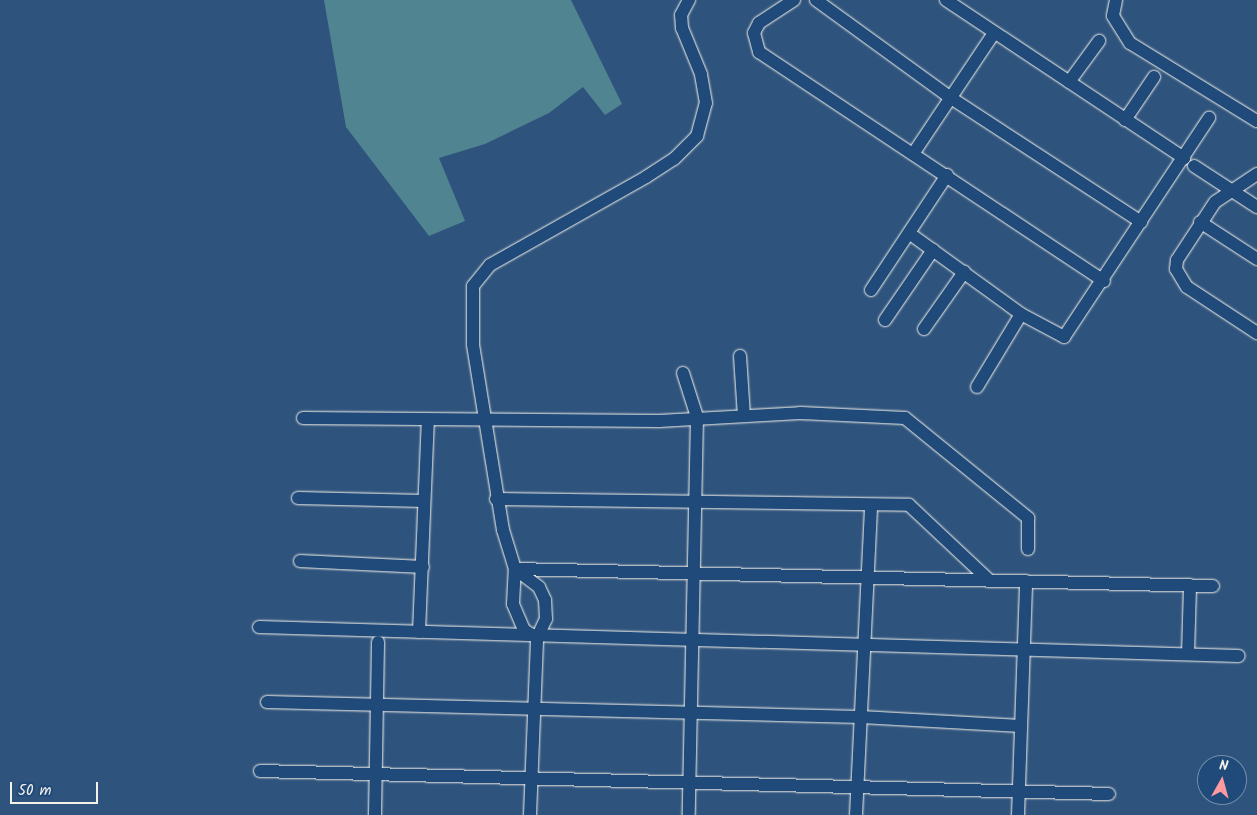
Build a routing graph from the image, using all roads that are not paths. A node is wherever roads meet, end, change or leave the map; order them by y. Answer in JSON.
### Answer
{"nodes":[{"id":1,"x":689,"y":0,"type":"edge"},
{"id":2,"x":794,"y":0,"type":"edge"},
{"id":3,"x":816,"y":0,"type":"edge"},
{"id":4,"x":946,"y":0,"type":"edge"},
{"id":5,"x":1116,"y":0,"type":"edge"},
{"id":6,"x":994,"y":33,"type":"junction"},
{"id":7,"x":1099,"y":41,"type":"dead end"},
{"id":8,"x":1154,"y":78,"type":"dead end"},
{"id":9,"x":1069,"y":82,"type":"junction"},
{"id":10,"x":952,"y":98,"type":"junction"},
{"id":11,"x":1210,"y":118,"type":"dead end"},
{"id":12,"x":1125,"y":120,"type":"junction"},
{"id":13,"x":1257,"y":121,"type":"edge"},
{"id":14,"x":913,"y":154,"type":"junction"},
{"id":15,"x":1184,"y":158,"type":"junction"},
{"id":16,"x":1194,"y":166,"type":"dead end"},
{"id":17,"x":1257,"y":174,"type":"edge"},
{"id":18,"x":947,"y":175,"type":"junction"},
{"id":19,"x":1229,"y":189,"type":"junction"},
{"id":20,"x":1257,"y":208,"type":"edge"},
{"id":21,"x":1142,"y":222,"type":"junction"},
{"id":22,"x":1200,"y":222,"type":"junction"},
{"id":23,"x":909,"y":233,"type":"junction"},
{"id":24,"x":933,"y":250,"type":"junction"},
{"id":25,"x":1257,"y":259,"type":"edge"},
{"id":26,"x":964,"y":272,"type":"junction"},
{"id":27,"x":1104,"y":282,"type":"junction"},
{"id":28,"x":871,"y":290,"type":"dead end"},
{"id":29,"x":1021,"y":314,"type":"junction"},
{"id":30,"x":885,"y":320,"type":"dead end"},
{"id":31,"x":924,"y":329,"type":"dead end"},
{"id":32,"x":1257,"y":333,"type":"edge"},
{"id":33,"x":740,"y":356,"type":"dead end"},
{"id":34,"x":683,"y":373,"type":"dead end"},
{"id":35,"x":976,"y":387,"type":"dead end"},
{"id":36,"x":744,"y":416,"type":"junction"},
{"id":37,"x":697,"y":417,"type":"junction"},
{"id":38,"x":303,"y":418,"type":"dead end"},
{"id":39,"x":483,"y":418,"type":"junction"},
{"id":40,"x":428,"y":420,"type":"junction"},
{"id":41,"x":298,"y":498,"type":"dead end"},
{"id":42,"x":496,"y":498,"type":"junction"},
{"id":43,"x":424,"y":501,"type":"junction"},
{"id":44,"x":697,"y":502,"type":"junction"},
{"id":45,"x":871,"y":506,"type":"junction"},
{"id":46,"x":1028,"y":549,"type":"dead end"},
{"id":47,"x":300,"y":561,"type":"dead end"},
{"id":48,"x":423,"y":568,"type":"junction"},
{"id":49,"x":515,"y":569,"type":"junction"},
{"id":50,"x":697,"y":572,"type":"junction"},
{"id":51,"x":868,"y":575,"type":"junction"},
{"id":52,"x":989,"y":580,"type":"junction"},
{"id":53,"x":1026,"y":581,"type":"junction"},
{"id":54,"x":1190,"y":585,"type":"junction"},
{"id":55,"x":1213,"y":586,"type":"dead end"},
{"id":56,"x":259,"y":627,"type":"dead end"},
{"id":57,"x":419,"y":632,"type":"junction"},
{"id":58,"x":537,"y":638,"type":"junction"},
{"id":59,"x":695,"y":640,"type":"junction"},
{"id":60,"x":378,"y":642,"type":"dead end"},
{"id":61,"x":864,"y":647,"type":"junction"},
{"id":62,"x":1024,"y":650,"type":"junction"},
{"id":63,"x":1188,"y":654,"type":"junction"},
{"id":64,"x":1238,"y":656,"type":"dead end"},
{"id":65,"x":267,"y":702,"type":"dead end"},
{"id":66,"x":378,"y":704,"type":"junction"},
{"id":67,"x":534,"y":708,"type":"junction"},
{"id":68,"x":692,"y":712,"type":"junction"},
{"id":69,"x":861,"y":717,"type":"junction"},
{"id":70,"x":1021,"y":726,"type":"junction"},
{"id":71,"x":260,"y":771,"type":"dead end"},
{"id":72,"x":376,"y":774,"type":"junction"},
{"id":73,"x":531,"y":778,"type":"junction"},
{"id":74,"x":690,"y":782,"type":"junction"},
{"id":75,"x":858,"y":787,"type":"junction"},
{"id":76,"x":1019,"y":790,"type":"junction"},
{"id":77,"x":1109,"y":794,"type":"dead end"},
{"id":78,"x":375,"y":815,"type":"edge"},
{"id":79,"x":530,"y":815,"type":"edge"},
{"id":80,"x":689,"y":815,"type":"edge"},
{"id":81,"x":856,"y":815,"type":"edge"},
{"id":82,"x":1018,"y":815,"type":"edge"}],
"edges":[{"from":1,"to":39,"type":"street"},
{"from":2,"to":14,"type":"street"},
{"from":3,"to":10,"type":"street"},
{"from":4,"to":6,"type":"street"},
{"from":5,"to":13,"type":"street"},
{"from":6,"to":9,"type":"street"},
{"from":6,"to":10,"type":"street"},
{"from":7,"to":9,"type":"street"},
{"from":8,"to":12,"type":"street"},
{"from":9,"to":12,"type":"street"},
{"from":10,"to":14,"type":"street"},
{"from":10,"to":21,"type":"street"},
{"from":11,"to":15,"type":"street"},
{"from":12,"to":15,"type":"street"},
{"from":14,"to":18,"type":"street"},
{"from":15,"to":21,"type":"street"},
{"from":16,"to":19,"type":"street"},
{"from":17,"to":19,"type":"street"},
{"from":18,"to":23,"type":"street"},
{"from":18,"to":27,"type":"street"},
{"from":19,"to":20,"type":"street"},
{"from":19,"to":22,"type":"street"},
{"from":21,"to":27,"type":"street"},
{"from":22,"to":25,"type":"street"},
{"from":22,"to":32,"type":"street"},
{"from":23,"to":24,"type":"street"},
{"from":23,"to":28,"type":"street"},
{"from":24,"to":26,"type":"street"},
{"from":24,"to":30,"type":"street"},
{"from":26,"to":29,"type":"street"},
{"from":26,"to":31,"type":"street"},
{"from":27,"to":29,"type":"street"},
{"from":29,"to":35,"type":"street"},
{"from":33,"to":36,"type":"street"},
{"from":34,"to":37,"type":"street"},
{"from":36,"to":37,"type":"street"},
{"from":36,"to":46,"type":"street"},
{"from":37,"to":39,"type":"street"},
{"from":37,"to":44,"type":"street"},
{"from":38,"to":40,"type":"street"},
{"from":39,"to":40,"type":"street"},
{"from":39,"to":42,"type":"street"},
{"from":40,"to":43,"type":"street"},
{"from":41,"to":43,"type":"street"},
{"from":42,"to":44,"type":"street"},
{"from":42,"to":49,"type":"street"},
{"from":43,"to":48,"type":"street"},
{"from":44,"to":45,"type":"street"},
{"from":44,"to":50,"type":"street"},
{"from":45,"to":51,"type":"street"},
{"from":45,"to":52,"type":"street"},
{"from":47,"to":48,"type":"street"},
{"from":48,"to":57,"type":"street"},
{"from":49,"to":50,"type":"street"},
{"from":49,"to":58,"type":"street"},
{"from":49,"to":58,"type":"street"},
{"from":50,"to":51,"type":"street"},
{"from":50,"to":59,"type":"street"},
{"from":51,"to":52,"type":"street"},
{"from":51,"to":61,"type":"street"},
{"from":52,"to":53,"type":"street"},
{"from":53,"to":54,"type":"street"},
{"from":53,"to":62,"type":"street"},
{"from":54,"to":55,"type":"street"},
{"from":54,"to":63,"type":"street"},
{"from":56,"to":57,"type":"street"},
{"from":57,"to":58,"type":"street"},
{"from":58,"to":59,"type":"street"},
{"from":58,"to":67,"type":"street"},
{"from":59,"to":61,"type":"street"},
{"from":59,"to":68,"type":"street"},
{"from":60,"to":66,"type":"street"},
{"from":61,"to":62,"type":"street"},
{"from":61,"to":69,"type":"street"},
{"from":62,"to":63,"type":"street"},
{"from":62,"to":70,"type":"street"},
{"from":63,"to":64,"type":"street"},
{"from":65,"to":66,"type":"street"},
{"from":66,"to":67,"type":"street"},
{"from":66,"to":72,"type":"street"},
{"from":67,"to":68,"type":"street"},
{"from":67,"to":73,"type":"street"},
{"from":68,"to":69,"type":"street"},
{"from":68,"to":74,"type":"street"},
{"from":69,"to":70,"type":"street"},
{"from":69,"to":75,"type":"street"},
{"from":70,"to":76,"type":"street"},
{"from":71,"to":72,"type":"street"},
{"from":72,"to":73,"type":"street"},
{"from":72,"to":78,"type":"street"},
{"from":73,"to":74,"type":"street"},
{"from":73,"to":79,"type":"street"},
{"from":74,"to":75,"type":"street"},
{"from":74,"to":80,"type":"street"},
{"from":75,"to":76,"type":"street"},
{"from":75,"to":81,"type":"street"},
{"from":76,"to":77,"type":"street"},
{"from":76,"to":82,"type":"street"}]}
